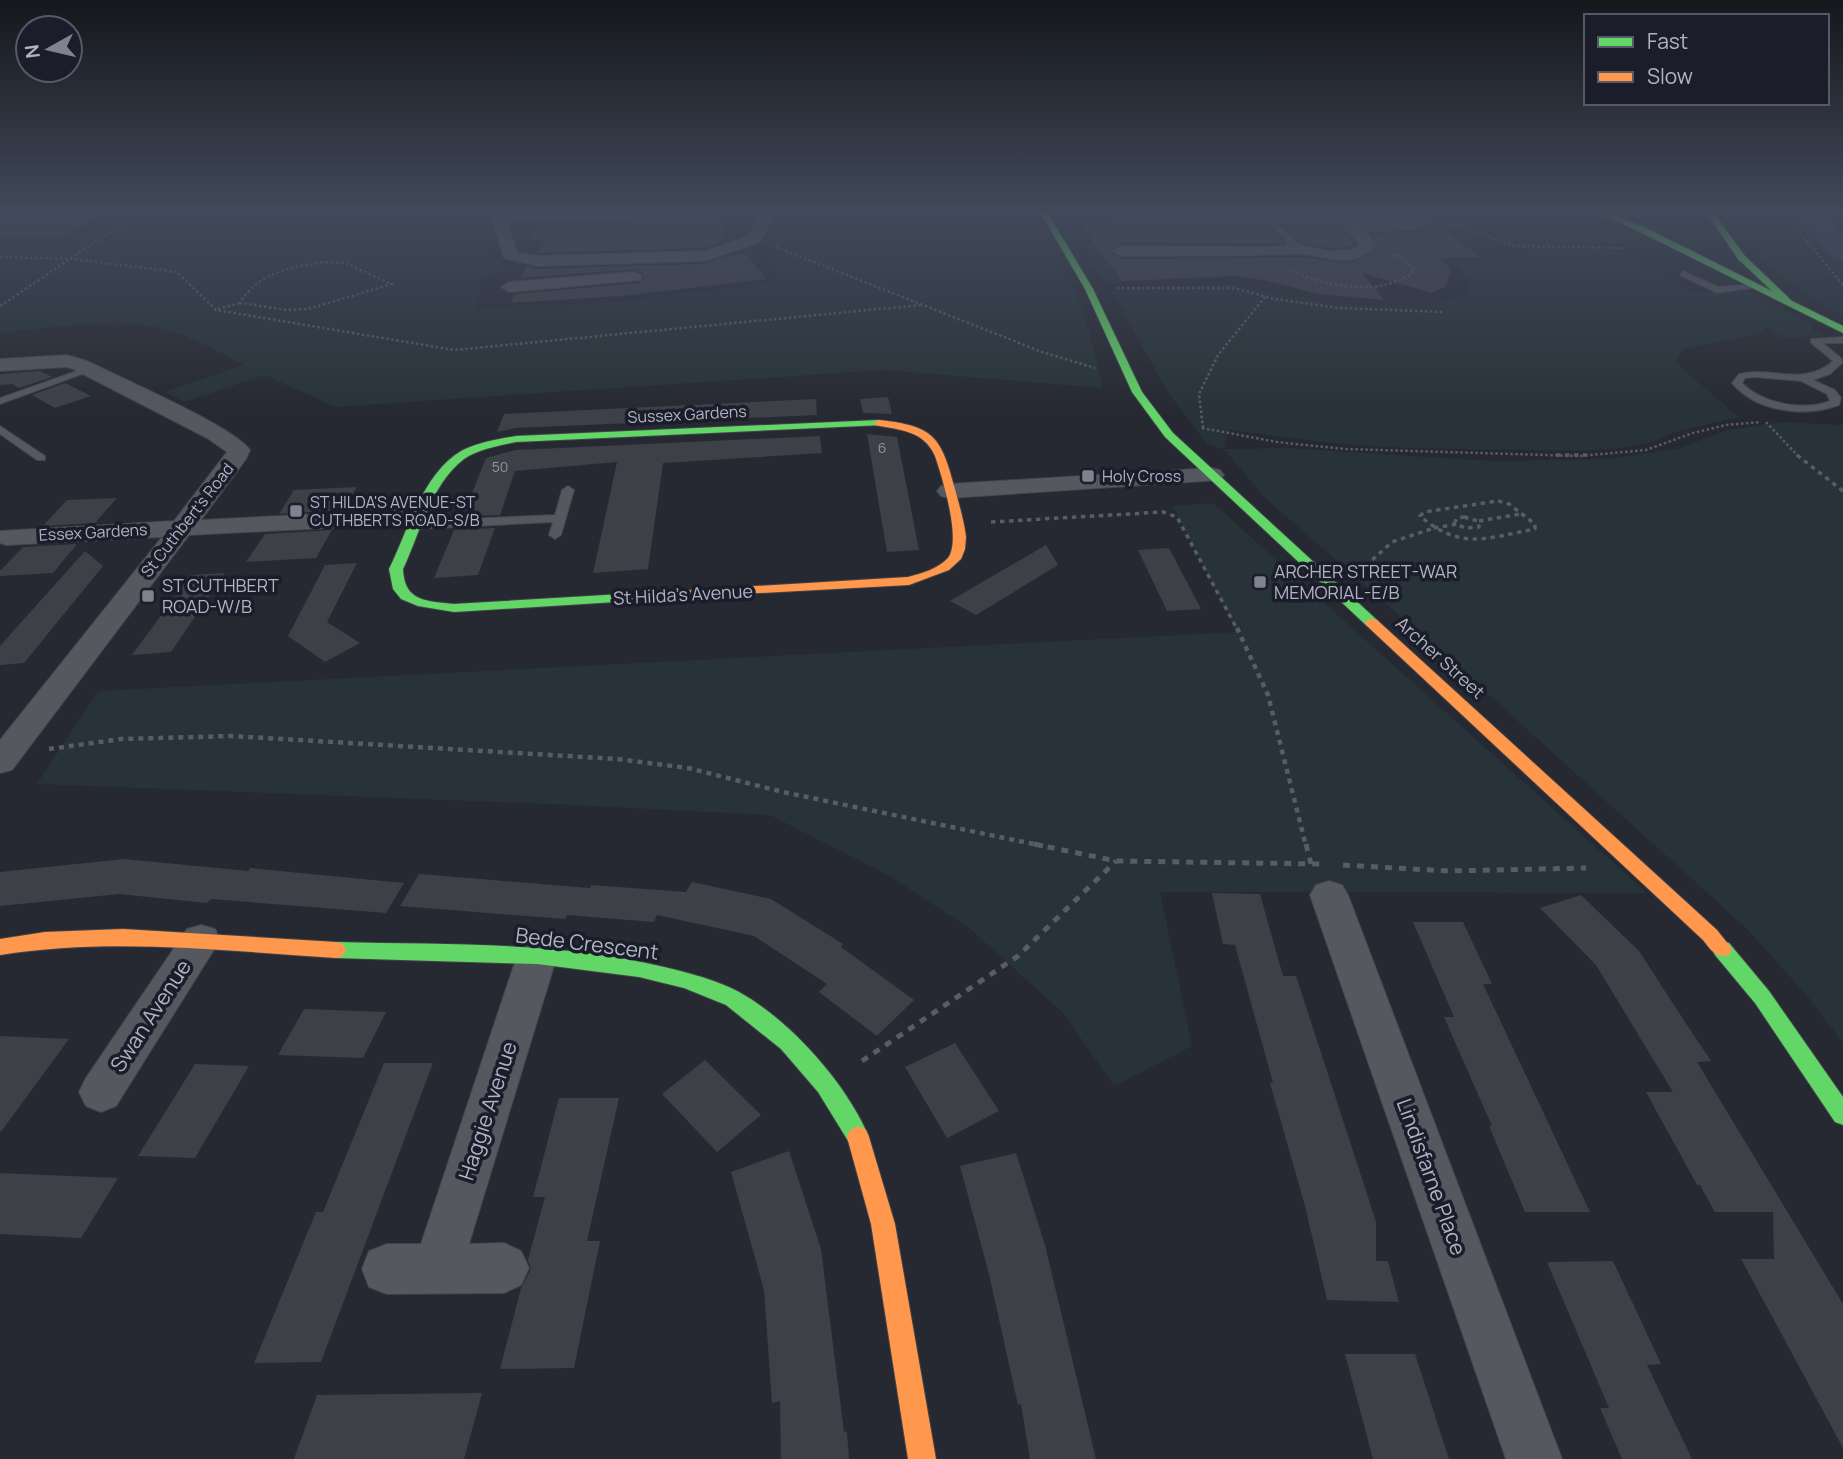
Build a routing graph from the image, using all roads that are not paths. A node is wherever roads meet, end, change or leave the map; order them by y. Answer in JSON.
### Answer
{"nodes":[{"id":1,"x":625,"y":278,"type":"edge"},
{"id":2,"x":1083,"y":278,"type":"edge"},
{"id":3,"x":1693,"y":278,"type":"edge"},
{"id":4,"x":1738,"y":278,"type":"edge"},
{"id":5,"x":1763,"y":278,"type":"edge"},
{"id":6,"x":509,"y":287,"type":"dead end"},
{"id":7,"x":1756,"y":287,"type":"junction"},
{"id":8,"x":1792,"y":306,"type":"junction"},
{"id":9,"x":1843,"y":330,"type":"edge"},
{"id":10,"x":1843,"y":340,"type":"edge"},
{"id":11,"x":0,"y":365,"type":"edge"},
{"id":12,"x":91,"y":369,"type":"junction"},
{"id":13,"x":1807,"y":381,"type":"junction"},
{"id":14,"x":0,"y":401,"type":"edge"},
{"id":15,"x":0,"y":429,"type":"edge"},
{"id":16,"x":41,"y":458,"type":"dead end"},
{"id":17,"x":1212,"y":475,"type":"junction"},
{"id":18,"x":568,"y":490,"type":"dead end"},
{"id":19,"x":949,"y":491,"type":"junction"},
{"id":20,"x":560,"y":517,"type":"junction"},
{"id":21,"x":420,"y":521,"type":"junction"},
{"id":22,"x":180,"y":528,"type":"junction"},
{"id":23,"x":555,"y":535,"type":"dead end"},
{"id":24,"x":6,"y":537,"type":"dead end"},
{"id":25,"x":9,"y":742,"type":"edge"},
{"id":26,"x":1326,"y":872,"type":"road end"},
{"id":27,"x":201,"y":940,"type":"junction"},
{"id":28,"x":0,"y":947,"type":"edge"},
{"id":29,"x":537,"y":956,"type":"junction"},
{"id":30,"x":101,"y":1092,"type":"dead end"},
{"id":31,"x":1843,"y":1115,"type":"edge"},
{"id":32,"x":438,"y":1266,"type":"junction"},
{"id":33,"x":504,"y":1268,"type":"dead end"},
{"id":34,"x":387,"y":1269,"type":"dead end"},
{"id":35,"x":922,"y":1459,"type":"edge"},
{"id":36,"x":1534,"y":1459,"type":"edge"}],
"edges":[{"from":1,"to":6,"type":"street"},
{"from":2,"to":17,"type":"street","name":"Archer Street"},
{"from":3,"to":7,"type":"lane"},
{"from":4,"to":7,"type":"street"},
{"from":5,"to":8,"type":"street"},
{"from":7,"to":8,"type":"street"},
{"from":8,"to":9,"type":"street"},
{"from":10,"to":13,"type":"lane"},
{"from":11,"to":12,"type":"street","name":"St Cuthbert's Road"},
{"from":12,"to":14,"type":"lane"},
{"from":12,"to":22,"type":"street","name":"St Cuthbert's Road"},
{"from":13,"to":13,"type":"lane"},
{"from":15,"to":16,"type":"lane"},
{"from":17,"to":19,"type":"street"},
{"from":17,"to":31,"type":"street","name":"Archer Street"},
{"from":18,"to":20,"type":"lane"},
{"from":19,"to":21,"type":"street","name":"Sussex Gardens"},
{"from":19,"to":21,"type":"street","name":"St Hilda's Avenue"},
{"from":20,"to":21,"type":"lane"},
{"from":20,"to":23,"type":"lane"},
{"from":21,"to":22,"type":"street"},
{"from":22,"to":24,"type":"street","name":"Essex Gardens"},
{"from":22,"to":25,"type":"street","name":"St Cuthbert's Road"},
{"from":26,"to":36,"type":"street","name":"Lindisfarne Place"},
{"from":27,"to":28,"type":"street","name":"Bede Crescent"},
{"from":27,"to":29,"type":"street","name":"Bede Crescent"},
{"from":27,"to":30,"type":"street","name":"Swan Avenue"},
{"from":29,"to":32,"type":"street","name":"Haggie Avenue"},
{"from":29,"to":35,"type":"street","name":"Bede Crescent"},
{"from":32,"to":33,"type":"street"},
{"from":32,"to":34,"type":"street"}]}
